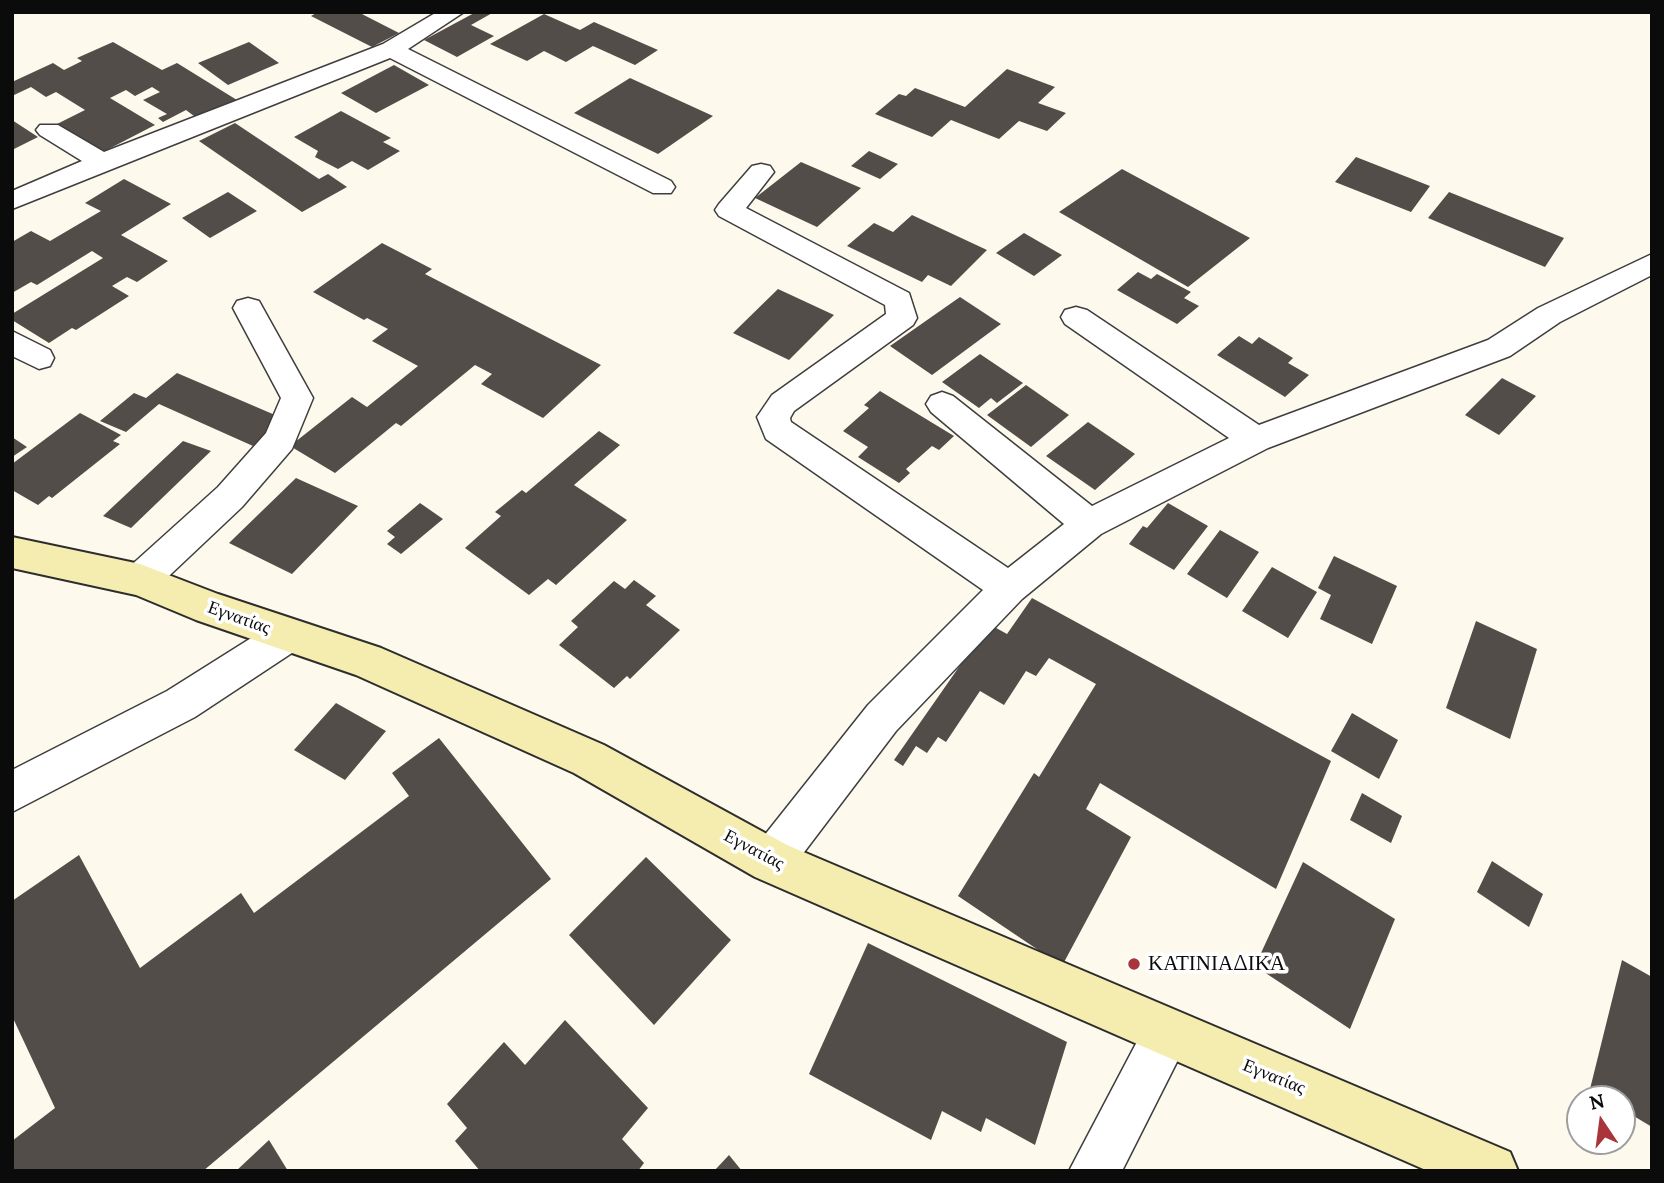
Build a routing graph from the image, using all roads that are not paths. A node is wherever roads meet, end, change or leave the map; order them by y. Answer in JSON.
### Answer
{"nodes":[{"id":1,"x":453,"y":12,"type":"edge"},
{"id":2,"x":391,"y":49,"type":"junction"},
{"id":3,"x":49,"y":130,"type":"dead end"},
{"id":4,"x":102,"y":162,"type":"junction"},
{"id":5,"x":761,"y":172,"type":"dead end"},
{"id":6,"x":662,"y":187,"type":"dead end"},
{"id":7,"x":12,"y":201,"type":"edge"},
{"id":8,"x":1652,"y":263,"type":"edge"},
{"id":9,"x":248,"y":308,"type":"dead end"},
{"id":10,"x":1076,"y":317,"type":"dead end"},
{"id":11,"x":12,"y":342,"type":"edge"},
{"id":12,"x":39,"y":358,"type":"dead end"},
{"id":13,"x":942,"y":404,"type":"dead end"},
{"id":14,"x":1256,"y":439,"type":"junction"},
{"id":15,"x":1089,"y":524,"type":"junction"},
{"id":16,"x":12,"y":552,"type":"edge"},
{"id":17,"x":140,"y":580,"type":"junction"},
{"id":18,"x":1009,"y":588,"type":"junction"},
{"id":19,"x":288,"y":635,"type":"junction"},
{"id":20,"x":12,"y":792,"type":"edge"},
{"id":21,"x":771,"y":861,"type":"junction"},
{"id":22,"x":1167,"y":1034,"type":"junction"},
{"id":23,"x":1094,"y":1171,"type":"edge"},
{"id":24,"x":1491,"y":1171,"type":"edge"}],
"edges":[{"from":1,"to":2,"type":"street"},
{"from":2,"to":4,"type":"street"},
{"from":2,"to":6,"type":"street"},
{"from":3,"to":4,"type":"street"},
{"from":4,"to":7,"type":"street"},
{"from":5,"to":18,"type":"street"},
{"from":8,"to":14,"type":"street"},
{"from":9,"to":17,"type":"street"},
{"from":10,"to":14,"type":"street"},
{"from":11,"to":12,"type":"street"},
{"from":13,"to":15,"type":"street"},
{"from":14,"to":15,"type":"street"},
{"from":15,"to":18,"type":"street"},
{"from":16,"to":17,"type":"street","name":"Εγνατίας"},
{"from":17,"to":19,"type":"street","name":"Εγνατίας"},
{"from":18,"to":21,"type":"street"},
{"from":19,"to":20,"type":"street"},
{"from":19,"to":21,"type":"street","name":"Εγνατίας"},
{"from":21,"to":22,"type":"street","name":"Εγνατίας"},
{"from":22,"to":23,"type":"street"},
{"from":22,"to":24,"type":"street","name":"Εγνατίας"}]}
